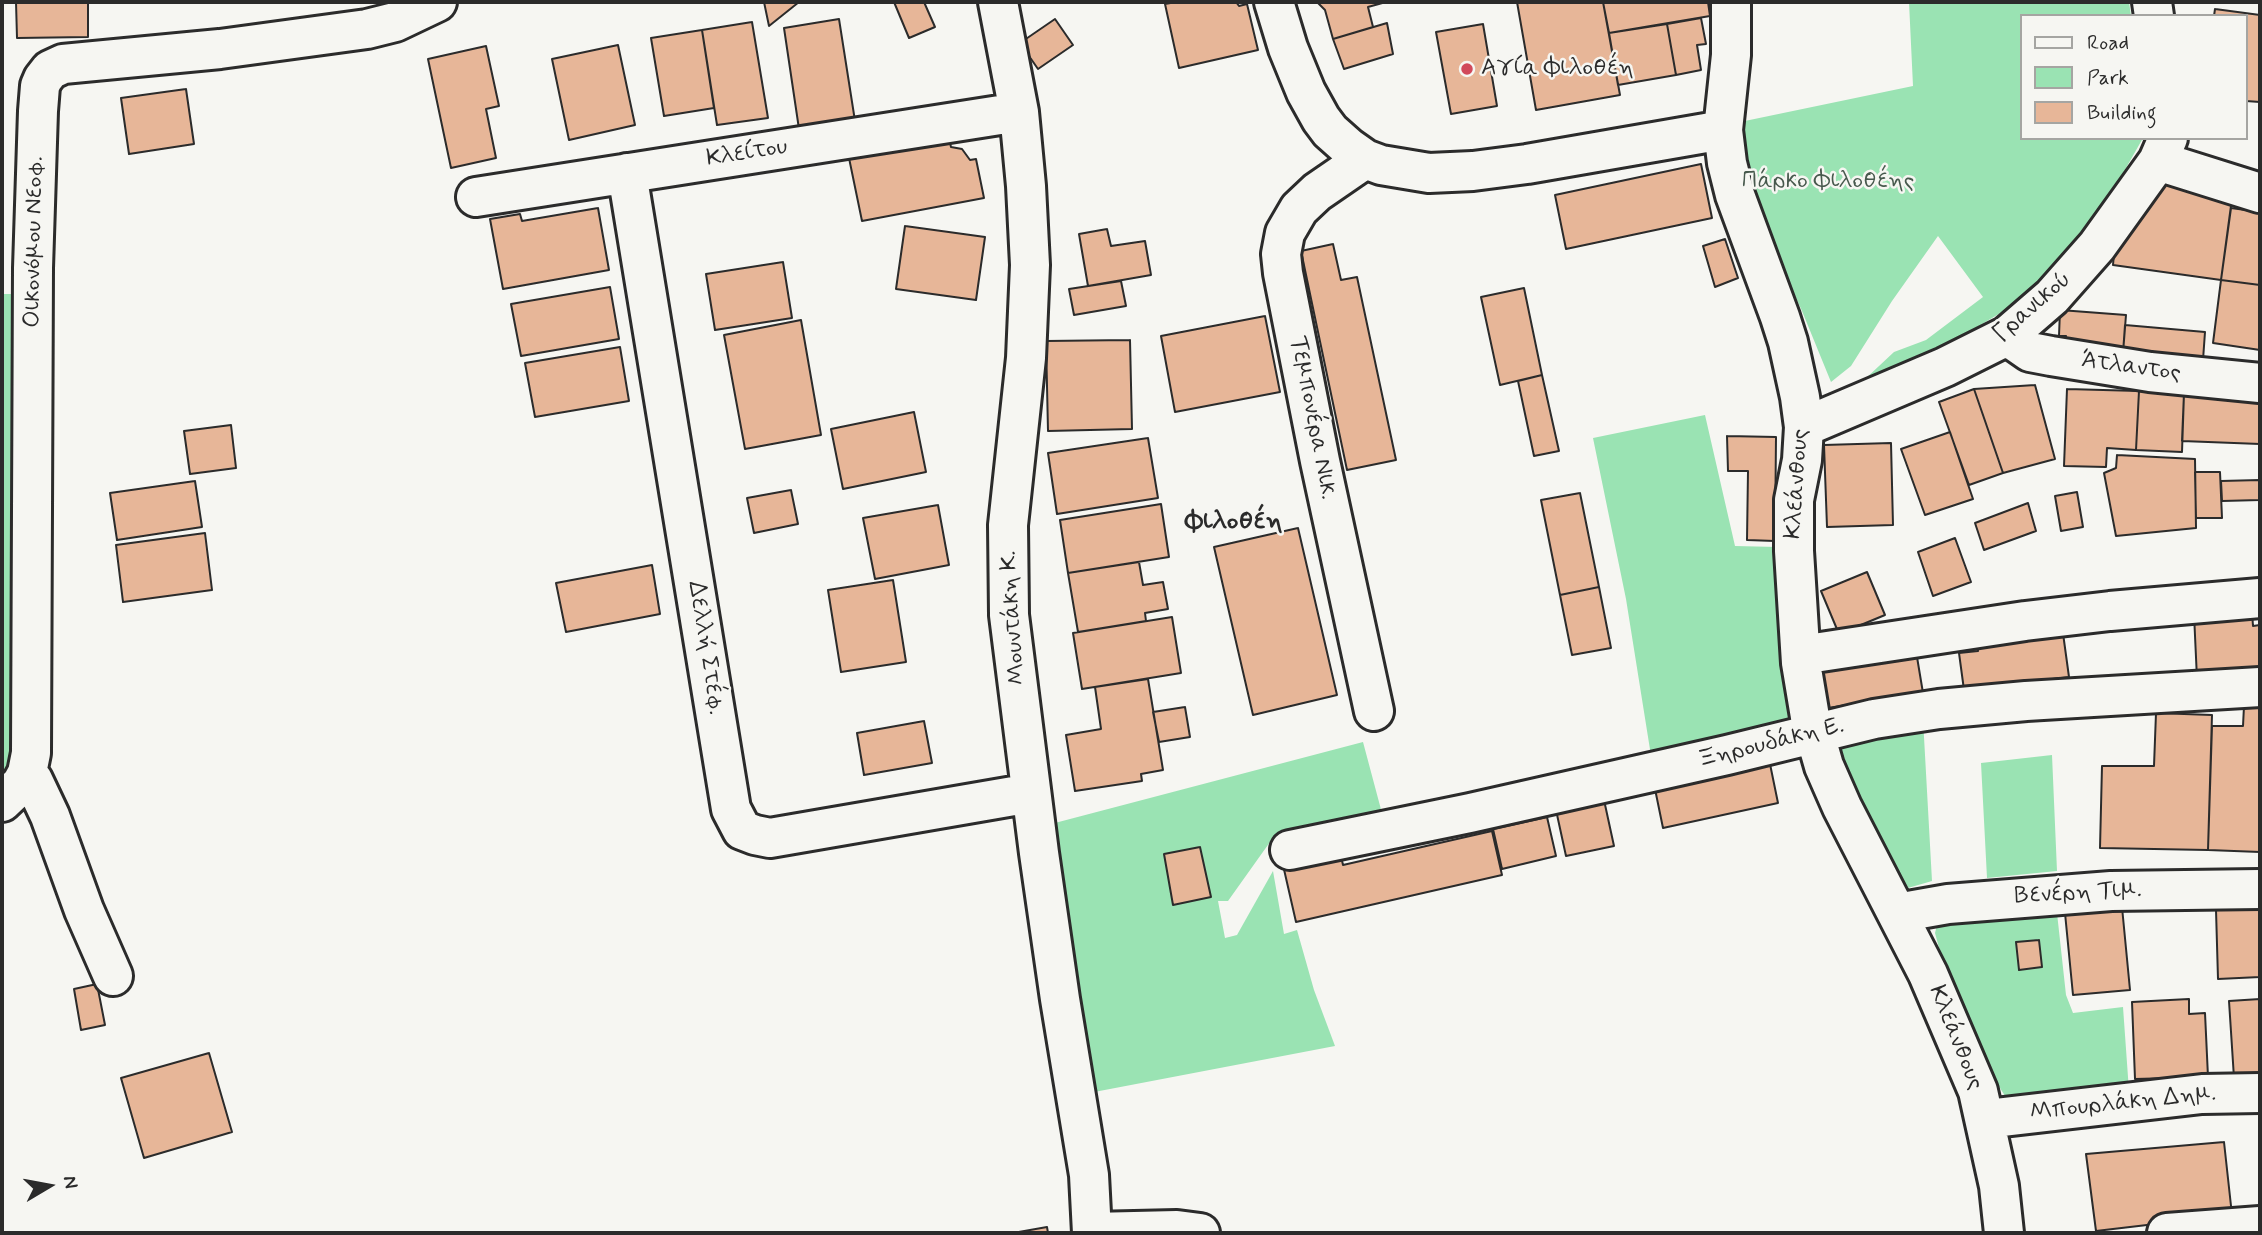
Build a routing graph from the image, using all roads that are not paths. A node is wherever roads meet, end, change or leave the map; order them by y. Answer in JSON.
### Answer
{"nodes":[{"id":1,"x":437,"y":2,"type":"edge"},
{"id":2,"x":998,"y":2,"type":"edge"},
{"id":3,"x":1274,"y":2,"type":"edge"},
{"id":4,"x":1731,"y":2,"type":"edge"},
{"id":5,"x":1019,"y":112,"type":"junction"},
{"id":6,"x":1723,"y":130,"type":"junction"},
{"id":7,"x":2163,"y":149,"type":"edge"},
{"id":8,"x":1364,"y":159,"type":"junction"},
{"id":9,"x":627,"y":173,"type":"junction"},
{"id":10,"x":2260,"y":193,"type":"edge"},
{"id":11,"x":475,"y":197,"type":"dead end"},
{"id":12,"x":2007,"y":336,"type":"junction"},
{"id":13,"x":2260,"y":383,"type":"edge"},
{"id":14,"x":1804,"y":427,"type":"junction"},
{"id":15,"x":2260,"y":598,"type":"edge"},
{"id":16,"x":1801,"y":655,"type":"junction"},
{"id":17,"x":2260,"y":687,"type":"edge"},
{"id":18,"x":1374,"y":711,"type":"dead end"},
{"id":19,"x":1814,"y":732,"type":"junction"},
{"id":20,"x":27,"y":773,"type":"junction"},
{"id":21,"x":1031,"y":793,"type":"junction"},
{"id":22,"x":2,"y":802,"type":"edge"},
{"id":23,"x":1290,"y":850,"type":"dead end"},
{"id":24,"x":2260,"y":889,"type":"edge"},
{"id":25,"x":1897,"y":913,"type":"junction"},
{"id":26,"x":113,"y":976,"type":"dead end"},
{"id":27,"x":2260,"y":1093,"type":"edge"},
{"id":28,"x":1986,"y":1119,"type":"junction"},
{"id":29,"x":2260,"y":1226,"type":"edge"},
{"id":30,"x":1092,"y":1233,"type":"edge"},
{"id":31,"x":1200,"y":1233,"type":"edge"},
{"id":32,"x":2004,"y":1233,"type":"edge"},
{"id":33,"x":2167,"y":1233,"type":"edge"}],
"edges":[{"from":1,"to":20,"type":"street","name":"Οικονόμου Νεοφ."},
{"from":2,"to":5,"type":"street","name":"Μουντάκη Κ."},
{"from":3,"to":8,"type":"street"},
{"from":4,"to":6,"type":"street","name":"Κλεάνθους"},
{"from":5,"to":9,"type":"street","name":"Κλείτου"},
{"from":5,"to":21,"type":"street","name":"Μουντάκη Κ."},
{"from":6,"to":8,"type":"street"},
{"from":6,"to":14,"type":"street","name":"Κλεάνθους"},
{"from":7,"to":10,"type":"street"},
{"from":7,"to":12,"type":"street","name":"Γρανικού"},
{"from":8,"to":18,"type":"street","name":"Τεμπονέρα Νικ."},
{"from":9,"to":11,"type":"street","name":"Κλείτου"},
{"from":9,"to":21,"type":"street","name":"Δελλή Στέφ."},
{"from":12,"to":13,"type":"street","name":"Άτλαντος"},
{"from":12,"to":14,"type":"street","name":"Γρανικού"},
{"from":14,"to":16,"type":"street","name":"Κλεάνθους"},
{"from":15,"to":16,"type":"street"},
{"from":16,"to":19,"type":"street","name":"Κλεάνθους"},
{"from":17,"to":19,"type":"street","name":"Ξηρουδάκη Ε."},
{"from":19,"to":23,"type":"street","name":"Ξηρουδάκη Ε."},
{"from":19,"to":25,"type":"street","name":"Κλεάνθους"},
{"from":20,"to":22,"type":"street"},
{"from":20,"to":26,"type":"street"},
{"from":21,"to":30,"type":"street","name":"Μουντάκη Κ."},
{"from":24,"to":25,"type":"street","name":"Βενέρη Τιμ."},
{"from":25,"to":28,"type":"street","name":"Κλεάνθους"},
{"from":27,"to":28,"type":"street","name":"Μπουρλάκη Δημ."},
{"from":28,"to":32,"type":"street","name":"Κλεάνθους"},
{"from":29,"to":33,"type":"street"},
{"from":30,"to":31,"type":"street"}]}
